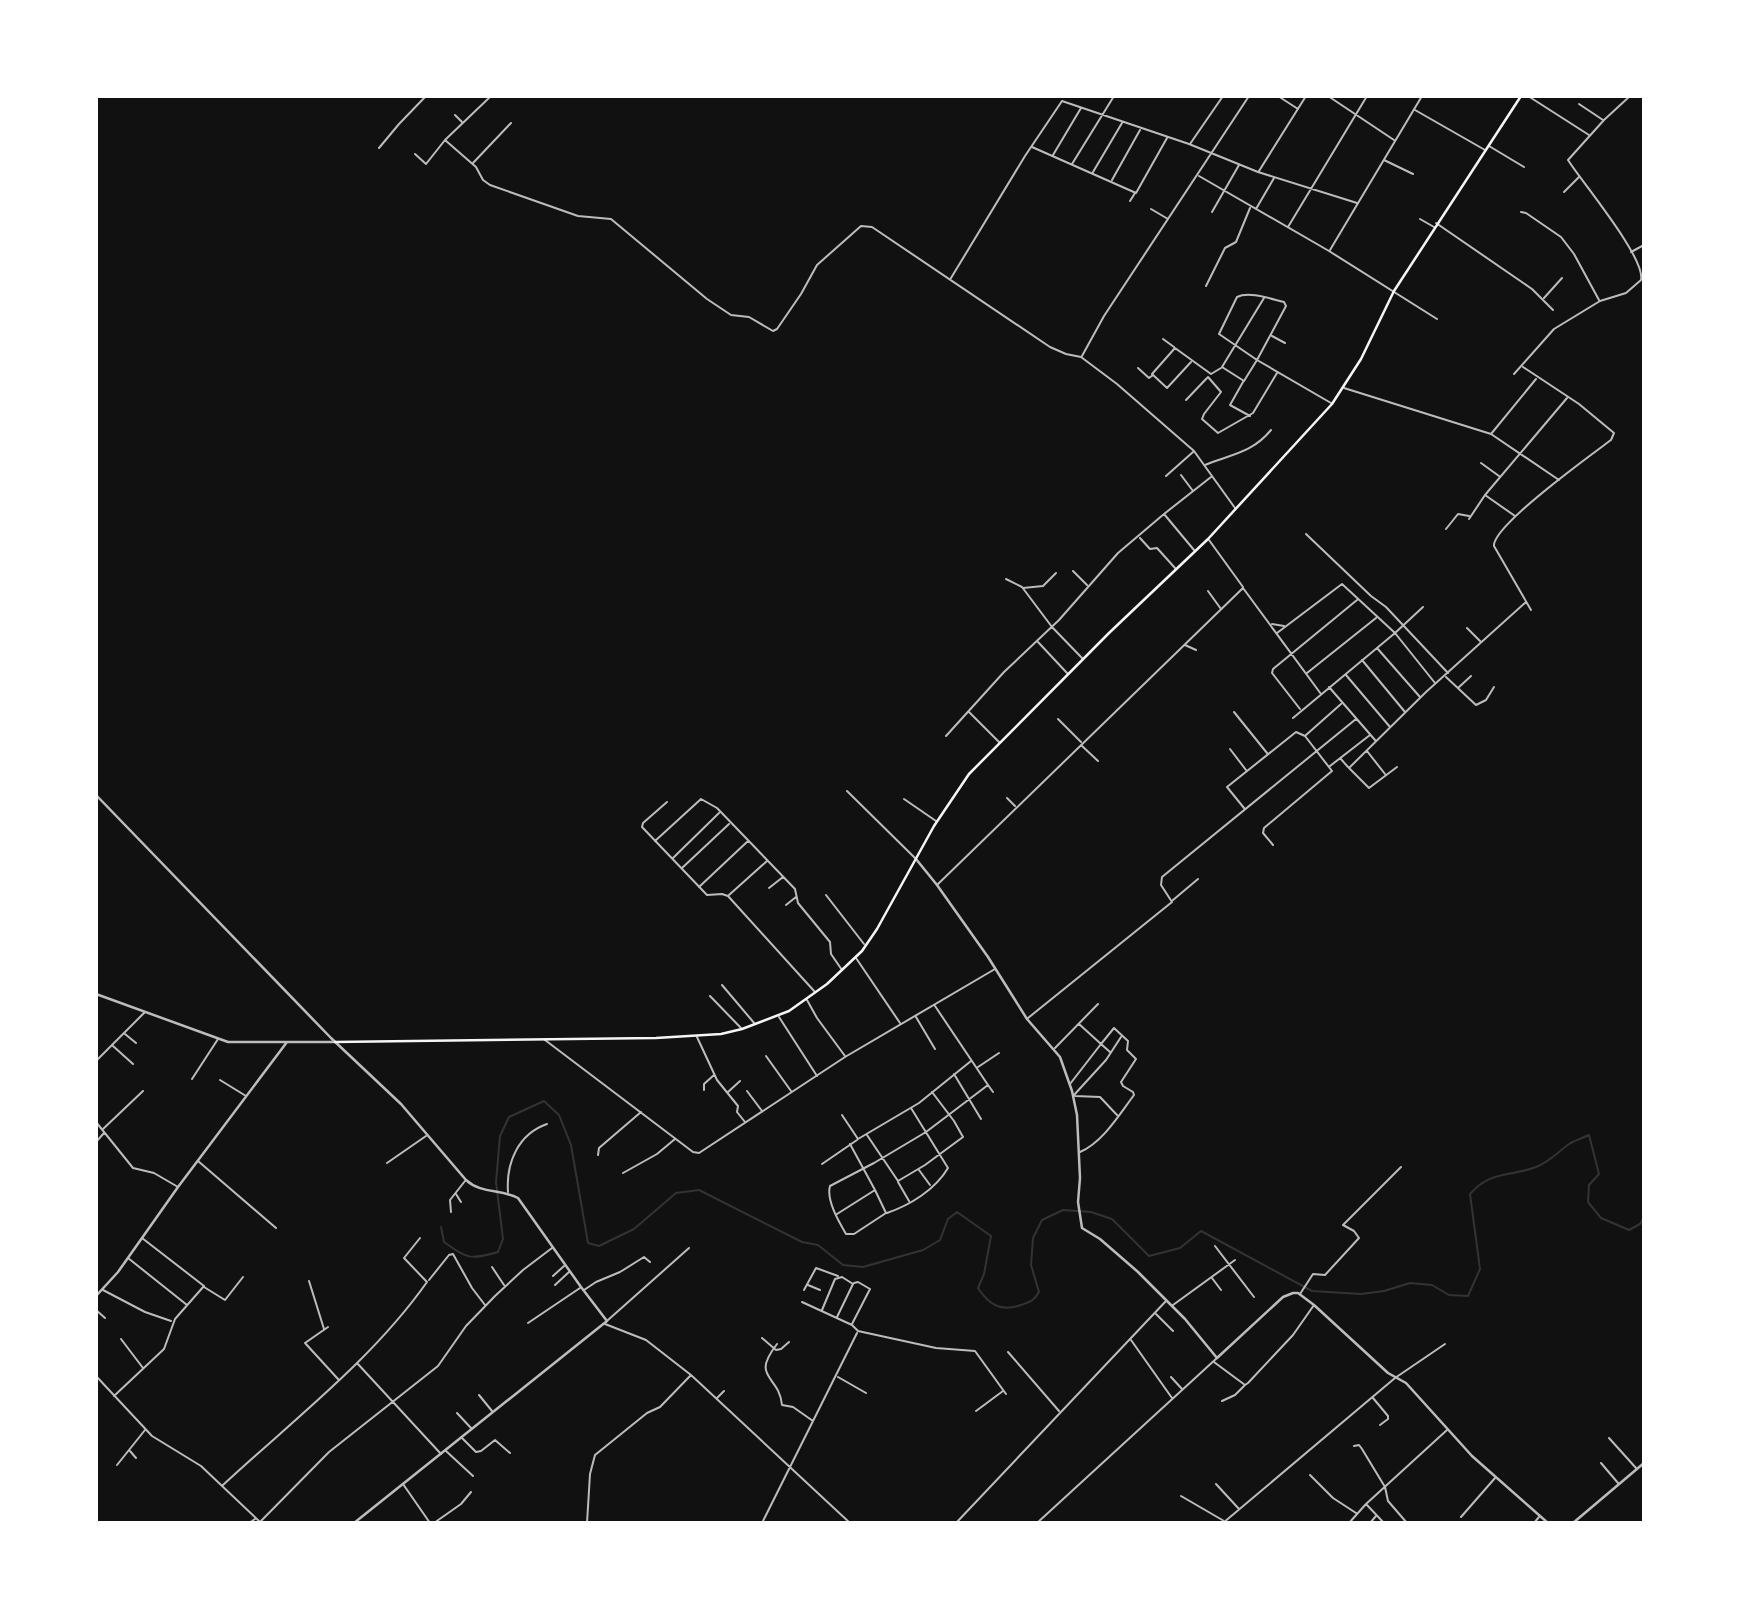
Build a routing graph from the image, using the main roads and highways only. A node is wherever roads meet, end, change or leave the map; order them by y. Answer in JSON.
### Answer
{"nodes":[{"id":1,"x":1521,"y":96,"type":"edge"},
{"id":2,"x":335,"y":1042,"type":"road end"}],
"edges":[{"from":1,"to":2,"type":"main road"}]}
